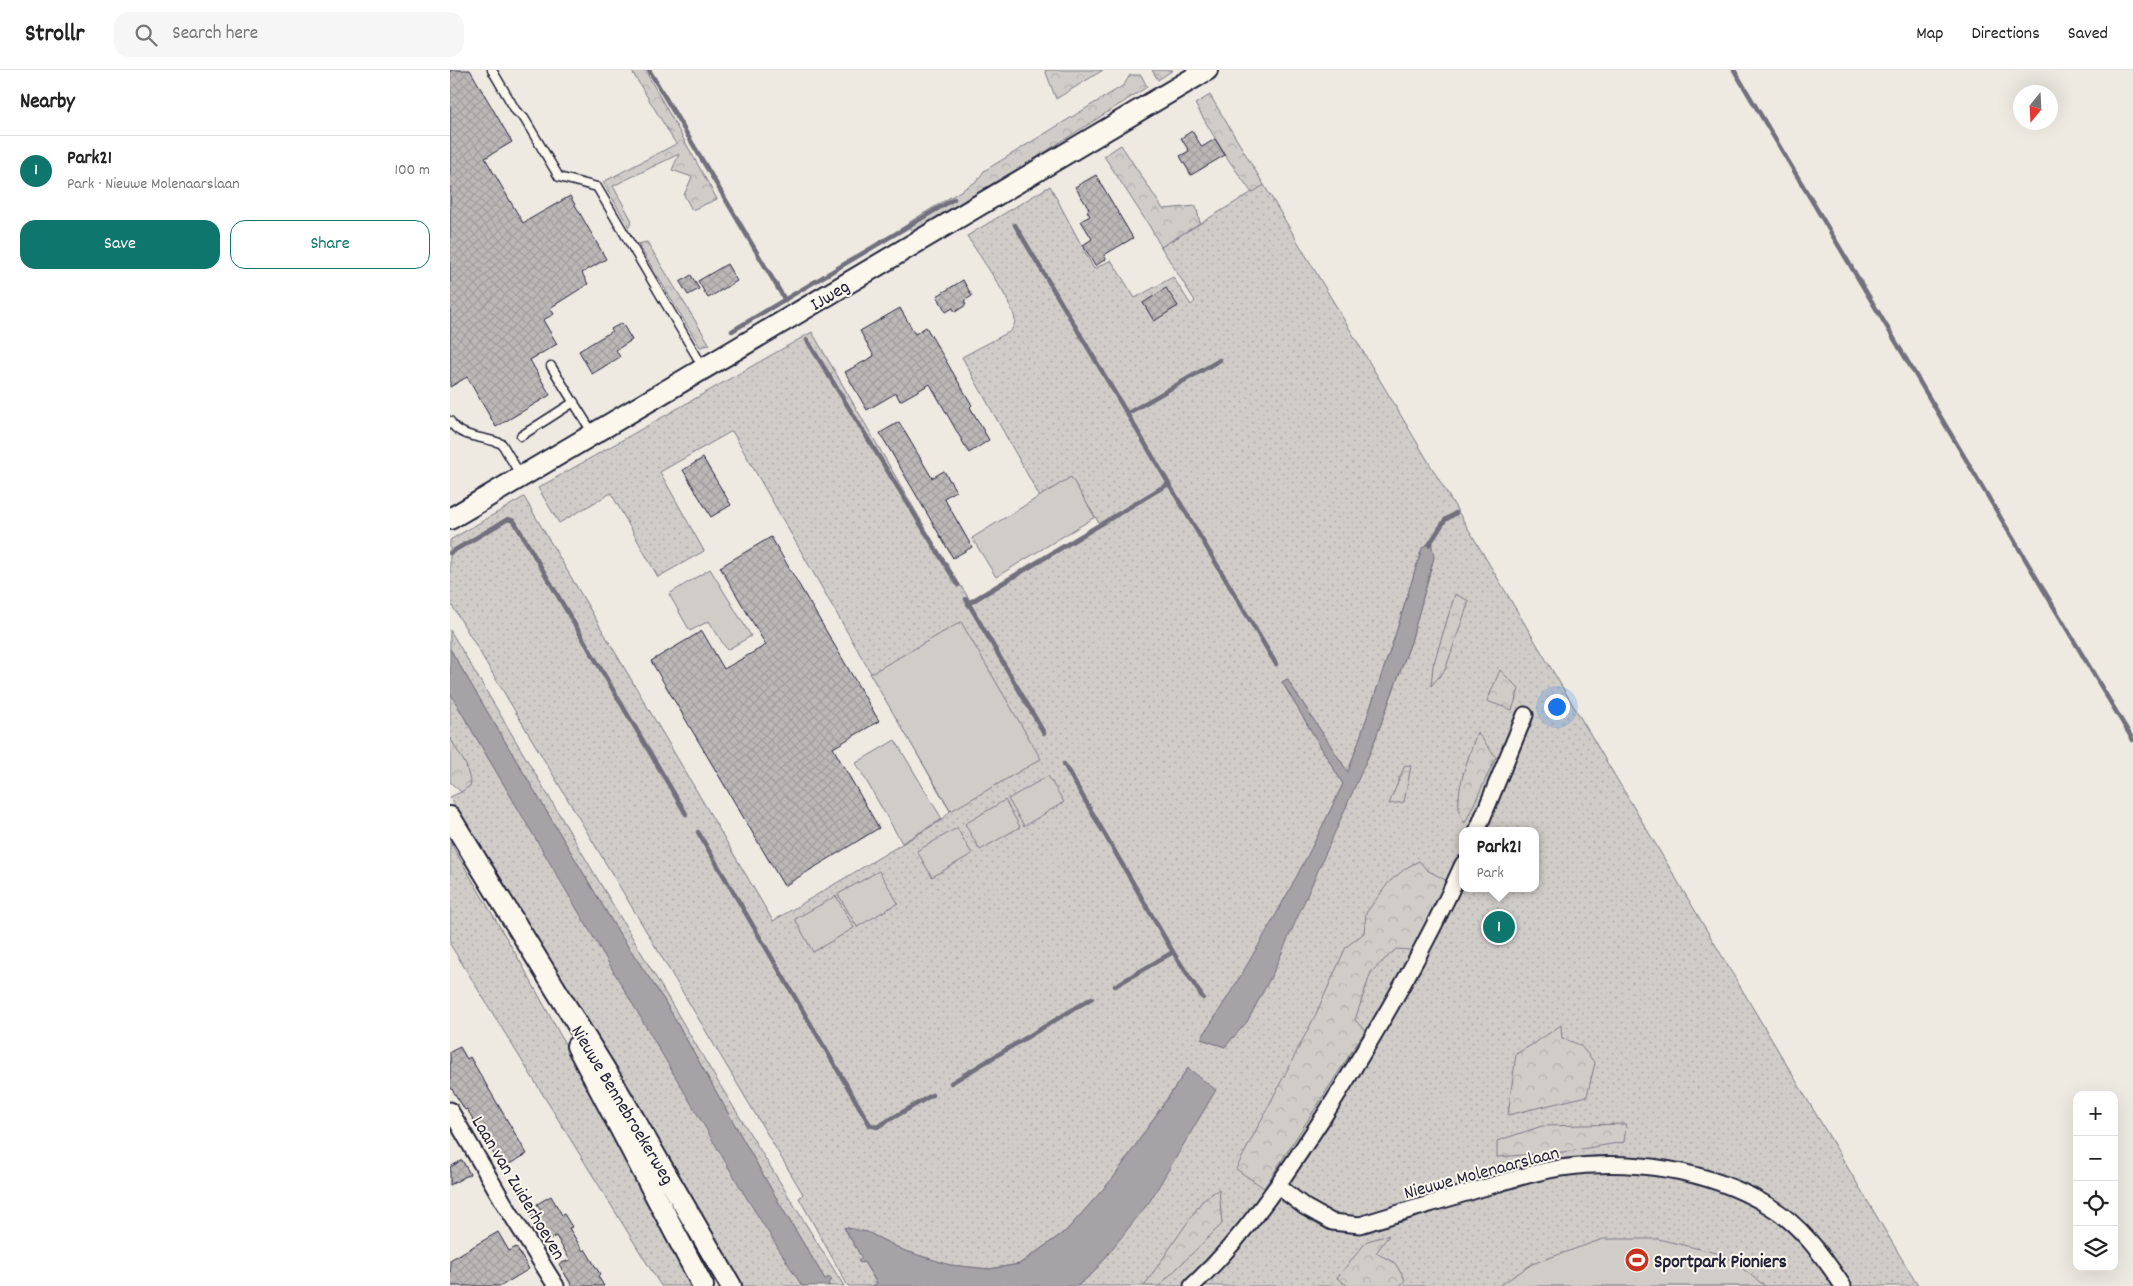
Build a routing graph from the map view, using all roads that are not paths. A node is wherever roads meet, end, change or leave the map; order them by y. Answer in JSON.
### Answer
{"nodes":[{"id":1,"x":492,"y":70,"type":"edge"},
{"id":2,"x":1207,"y":70,"type":"edge"},
{"id":3,"x":551,"y":366,"type":"dead end"},
{"id":4,"x":704,"y":369,"type":"junction"},
{"id":5,"x":574,"y":402,"type":"junction"},
{"id":6,"x":450,"y":422,"type":"edge"},
{"id":7,"x":594,"y":434,"type":"junction"},
{"id":8,"x":521,"y":436,"type":"dead end"},
{"id":9,"x":521,"y":477,"type":"junction"},
{"id":10,"x":450,"y":519,"type":"edge"},
{"id":11,"x":1525,"y":715,"type":"dead end"},
{"id":12,"x":450,"y":817,"type":"edge"},
{"id":13,"x":1479,"y":827,"type":"edge"},
{"id":14,"x":1459,"y":873,"type":"edge"},
{"id":15,"x":514,"y":924,"type":"junction"},
{"id":16,"x":450,"y":1110,"type":"edge"},
{"id":17,"x":454,"y":1126,"type":"edge"},
{"id":18,"x":1278,"y":1186,"type":"junction"},
{"id":19,"x":556,"y":1286,"type":"edge"},
{"id":20,"x":704,"y":1286,"type":"edge"},
{"id":21,"x":731,"y":1286,"type":"edge"},
{"id":22,"x":1192,"y":1286,"type":"edge"},
{"id":23,"x":1843,"y":1286,"type":"edge"}],
"edges":[{"from":1,"to":4,"type":"lane"},
{"from":2,"to":4,"type":"main road","name":"IJweg"},
{"from":3,"to":5,"type":"lane"},
{"from":4,"to":7,"type":"main road","name":"IJweg"},
{"from":5,"to":7,"type":"lane"},
{"from":5,"to":8,"type":"lane"},
{"from":6,"to":9,"type":"lane"},
{"from":7,"to":9,"type":"main road","name":"IJweg"},
{"from":9,"to":10,"type":"main road","name":"IJweg"},
{"from":11,"to":13,"type":"street"},
{"from":12,"to":15,"type":"main road","name":"Nieuwe Bennebroekerweg"},
{"from":14,"to":18,"type":"street"},
{"from":15,"to":20,"type":"main road","name":"Nieuwe Bennebroekerweg"},
{"from":15,"to":21,"type":"main road","name":"Nieuwe Bennebroekerweg"},
{"from":16,"to":17,"type":"street","name":"Laan van Zuiderhoeven"},
{"from":17,"to":19,"type":"street","name":"Laan van Zuiderhoeven"},
{"from":18,"to":22,"type":"street"},
{"from":18,"to":23,"type":"street","name":"Nieuwe Molenaarslaan"}]}
